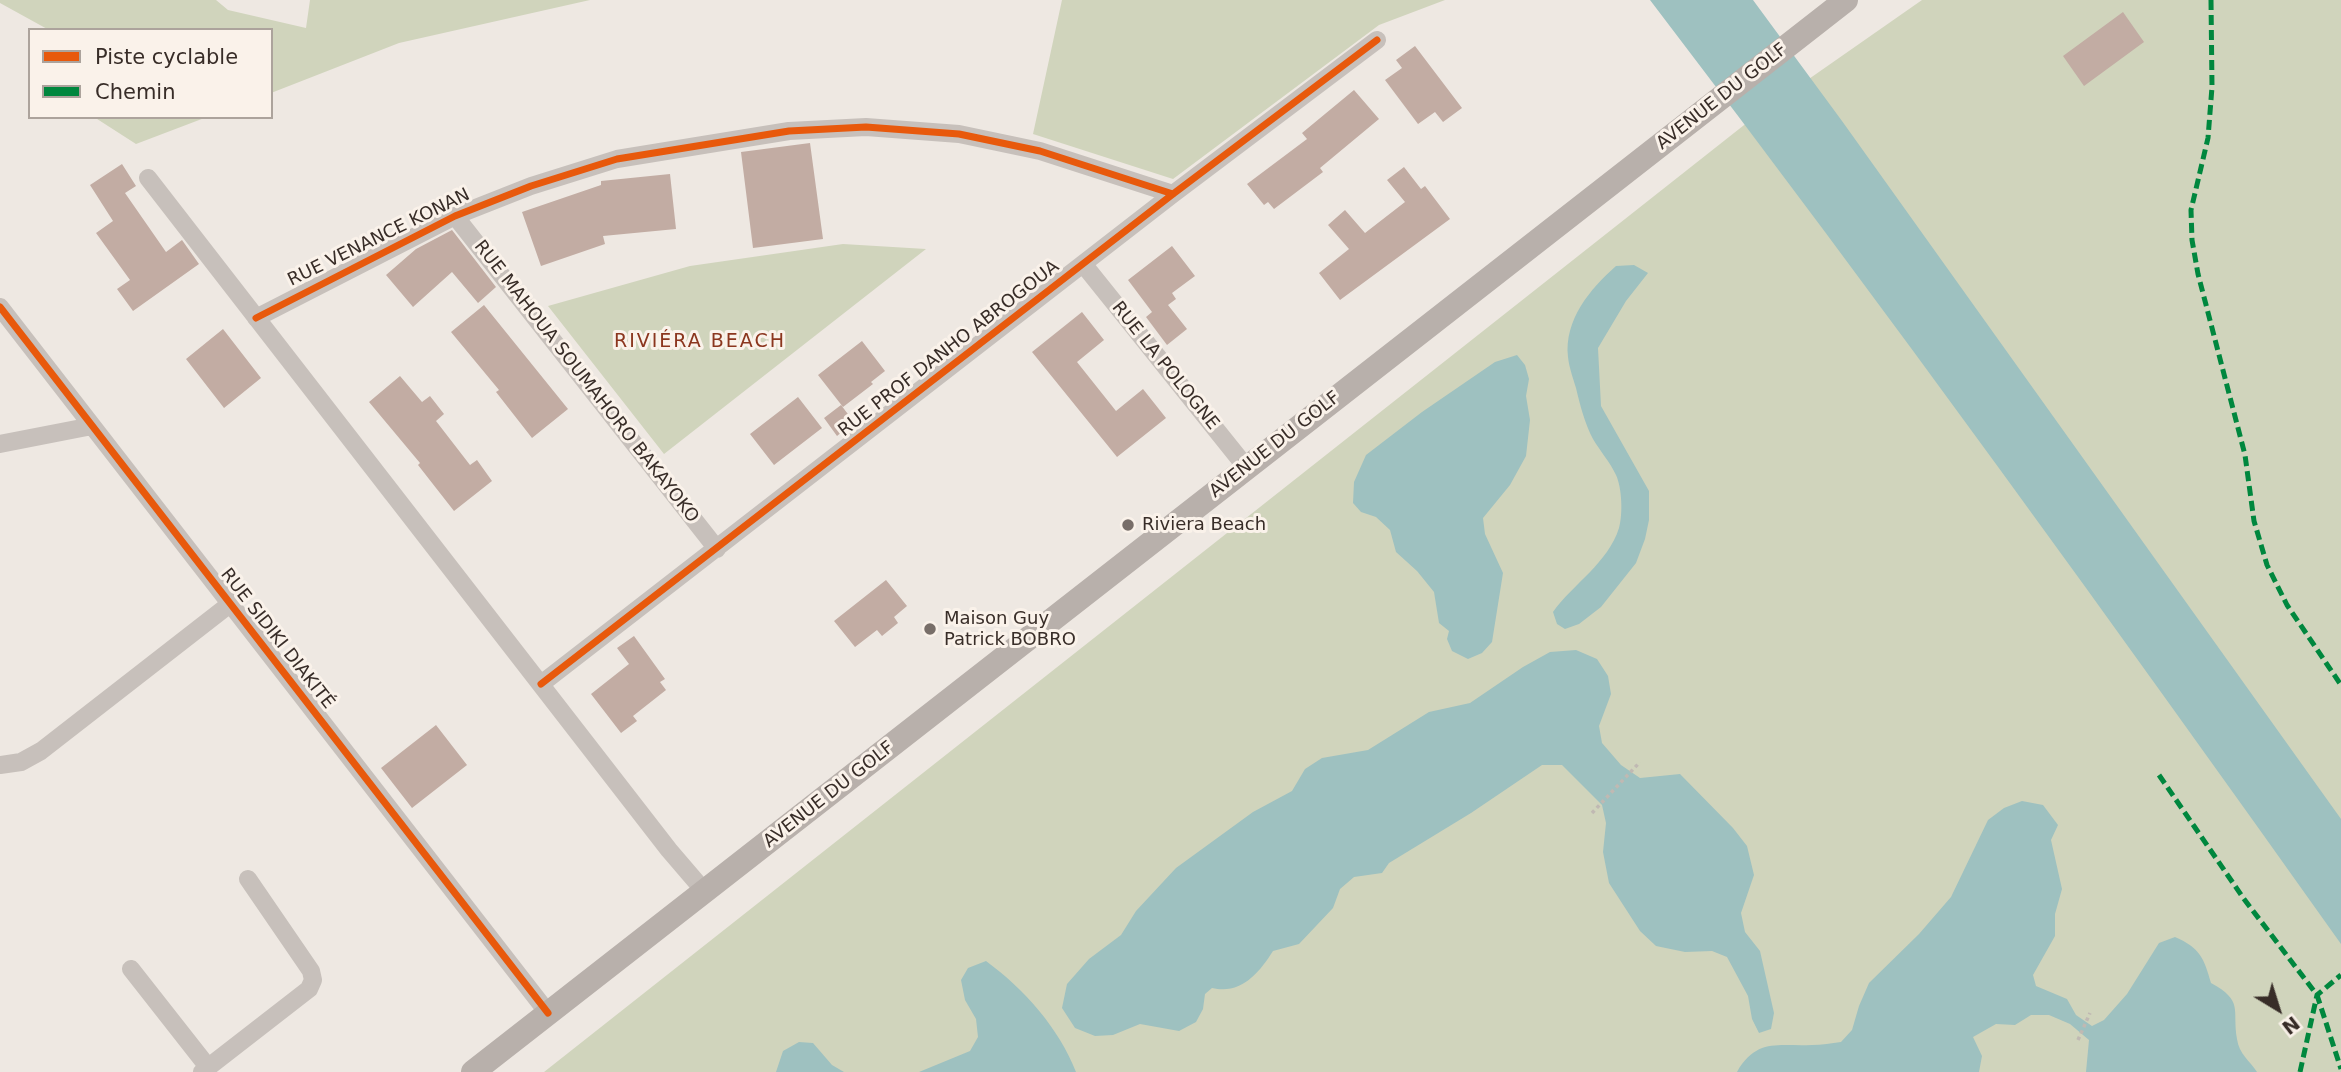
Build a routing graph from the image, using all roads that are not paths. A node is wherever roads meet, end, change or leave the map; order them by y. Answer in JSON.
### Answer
{"nodes":[{"id":1,"x":1846,"y":0,"type":"edge"},
{"id":2,"x":1377,"y":40,"type":"dead end"},
{"id":3,"x":148,"y":178,"type":"dead end"},
{"id":4,"x":1173,"y":194,"type":"junction"},
{"id":5,"x":455,"y":216,"type":"junction"},
{"id":6,"x":1084,"y":265,"type":"junction"},
{"id":7,"x":0,"y":307,"type":"edge"},
{"id":8,"x":256,"y":318,"type":"junction"},
{"id":9,"x":92,"y":426,"type":"junction"},
{"id":10,"x":0,"y":444,"type":"edge"},
{"id":11,"x":1246,"y":467,"type":"junction"},
{"id":12,"x":717,"y":548,"type":"junction"},
{"id":13,"x":230,"y":604,"type":"junction"},
{"id":14,"x":541,"y":684,"type":"junction"},
{"id":15,"x":0,"y":765,"type":"edge"},
{"id":16,"x":248,"y":879,"type":"dead end"},
{"id":17,"x":705,"y":892,"type":"junction"},
{"id":18,"x":131,"y":969,"type":"dead end"},
{"id":19,"x":548,"y":1013,"type":"junction"},
{"id":20,"x":205,"y":1070,"type":"edge"},
{"id":21,"x":473,"y":1072,"type":"edge"}],
"edges":[{"from":1,"to":11,"type":"main road","name":"AVENUE DU GOLF"},
{"from":2,"to":4,"type":"street","name":"RUE PROF DANHO ABROGOUA"},
{"from":3,"to":8,"type":"street"},
{"from":4,"to":5,"type":"street","name":"RUE VENANCE KONAN"},
{"from":4,"to":6,"type":"street","name":"RUE PROF DANHO ABROGOUA"},
{"from":5,"to":8,"type":"street","name":"RUE VENANCE KONAN"},
{"from":5,"to":12,"type":"street","name":"RUE MAHOUA SOUMAHORO BAKAYOKO"},
{"from":6,"to":11,"type":"street","name":"RUE LA POLOGNE"},
{"from":6,"to":12,"type":"street","name":"RUE PROF DANHO ABROGOUA"},
{"from":7,"to":9,"type":"street","name":"RUE SIDIKI DIAKITÉ"},
{"from":8,"to":14,"type":"street"},
{"from":9,"to":10,"type":"street"},
{"from":9,"to":13,"type":"street","name":"RUE SIDIKI DIAKITÉ"},
{"from":11,"to":17,"type":"main road","name":"AVENUE DU GOLF"},
{"from":12,"to":14,"type":"street","name":"RUE PROF DANHO ABROGOUA"},
{"from":13,"to":15,"type":"street"},
{"from":13,"to":19,"type":"street","name":"RUE SIDIKI DIAKITÉ"},
{"from":14,"to":17,"type":"street"},
{"from":16,"to":20,"type":"street"},
{"from":17,"to":19,"type":"main road","name":"AVENUE DU GOLF"},
{"from":18,"to":20,"type":"street"},
{"from":19,"to":21,"type":"main road","name":"AVENUE DU GOLF"}]}
